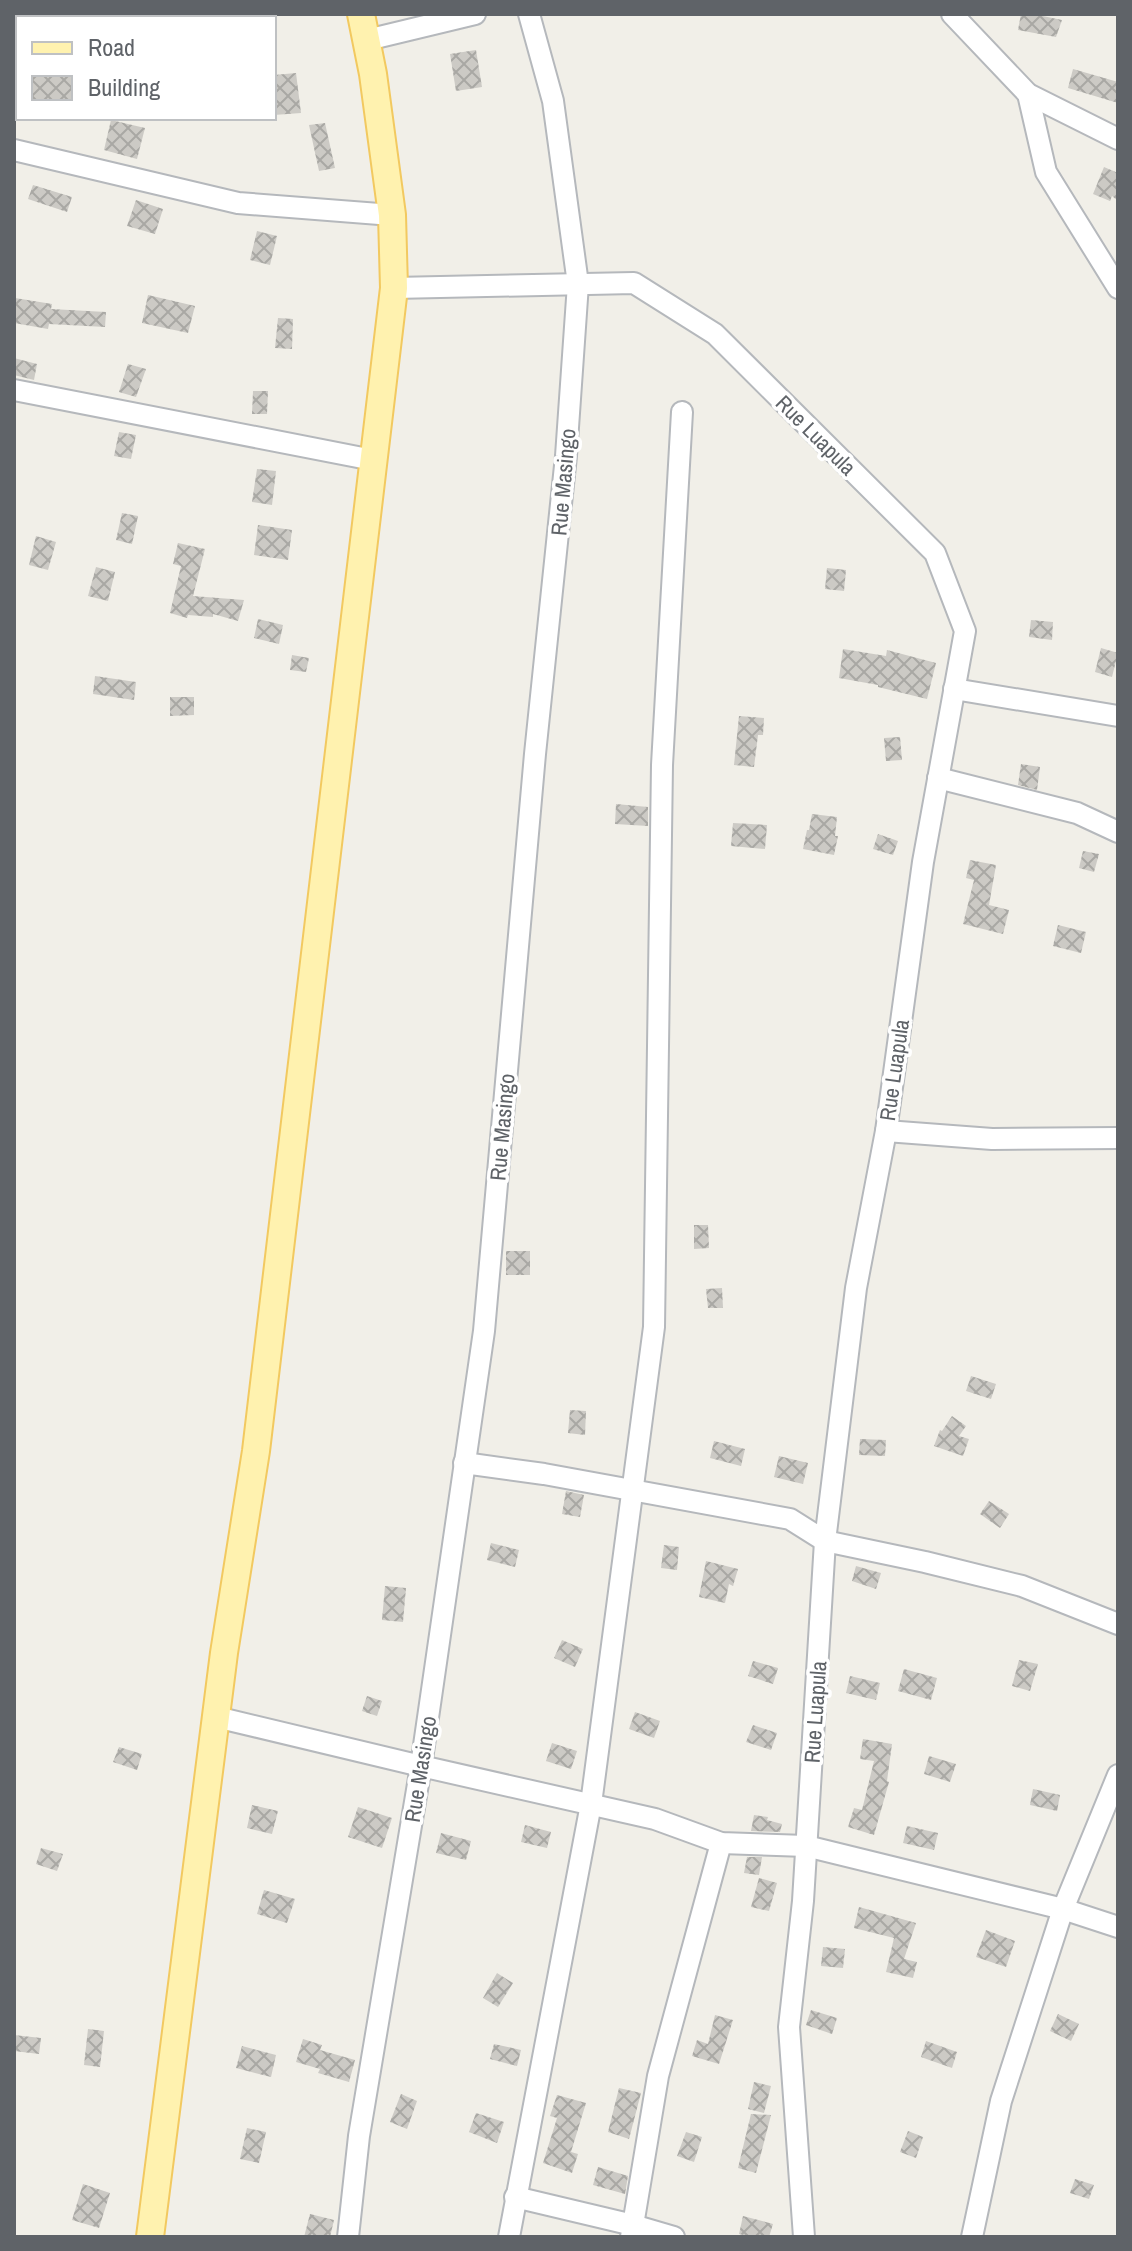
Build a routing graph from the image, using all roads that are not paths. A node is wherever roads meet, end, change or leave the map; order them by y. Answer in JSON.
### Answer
{"nodes":[{"id":1,"x":361,"y":14,"type":"edge"},
{"id":2,"x":475,"y":14,"type":"edge"},
{"id":3,"x":529,"y":14,"type":"edge"},
{"id":4,"x":952,"y":14,"type":"edge"},
{"id":5,"x":367,"y":40,"type":"junction"},
{"id":6,"x":1028,"y":94,"type":"junction"},
{"id":7,"x":1118,"y":139,"type":"edge"},
{"id":8,"x":14,"y":150,"type":"edge"},
{"id":9,"x":392,"y":215,"type":"junction"},
{"id":10,"x":578,"y":284,"type":"junction"},
{"id":11,"x":394,"y":288,"type":"junction"},
{"id":12,"x":1118,"y":288,"type":"edge"},
{"id":13,"x":14,"y":390,"type":"edge"},
{"id":14,"x":682,"y":412,"type":"dead end"},
{"id":15,"x":373,"y":460,"type":"junction"},
{"id":16,"x":954,"y":689,"type":"junction"},
{"id":17,"x":1118,"y":716,"type":"edge"},
{"id":18,"x":938,"y":778,"type":"junction"},
{"id":19,"x":1118,"y":832,"type":"edge"},
{"id":20,"x":886,"y":1131,"type":"junction"},
{"id":21,"x":1118,"y":1138,"type":"edge"},
{"id":22,"x":464,"y":1463,"type":"junction"},
{"id":23,"x":633,"y":1490,"type":"junction"},
{"id":24,"x":825,"y":1541,"type":"junction"},
{"id":25,"x":1118,"y":1624,"type":"edge"},
{"id":26,"x":216,"y":1717,"type":"junction"},
{"id":27,"x":421,"y":1766,"type":"junction"},
{"id":28,"x":1118,"y":1775,"type":"edge"},
{"id":29,"x":591,"y":1804,"type":"junction"},
{"id":30,"x":721,"y":1843,"type":"junction"},
{"id":31,"x":806,"y":1846,"type":"junction"},
{"id":32,"x":1063,"y":1909,"type":"junction"},
{"id":33,"x":1118,"y":1927,"type":"edge"},
{"id":34,"x":515,"y":2197,"type":"junction"},
{"id":35,"x":632,"y":2231,"type":"edge"},
{"id":36,"x":150,"y":2237,"type":"edge"},
{"id":37,"x":348,"y":2237,"type":"edge"},
{"id":38,"x":509,"y":2237,"type":"edge"},
{"id":39,"x":674,"y":2237,"type":"edge"},
{"id":40,"x":804,"y":2237,"type":"edge"},
{"id":41,"x":972,"y":2237,"type":"edge"}],
"edges":[{"from":1,"to":5,"type":"main road"},
{"from":2,"to":5,"type":"street"},
{"from":3,"to":10,"type":"street","name":"Rue Masingo"},
{"from":4,"to":6,"type":"street"},
{"from":5,"to":9,"type":"main road"},
{"from":6,"to":7,"type":"street"},
{"from":6,"to":12,"type":"street"},
{"from":8,"to":9,"type":"street"},
{"from":9,"to":11,"type":"main road"},
{"from":10,"to":11,"type":"street","name":"Rue Luapula"},
{"from":10,"to":16,"type":"street","name":"Rue Luapula"},
{"from":10,"to":22,"type":"street","name":"Rue Masingo"},
{"from":11,"to":15,"type":"main road"},
{"from":13,"to":15,"type":"street"},
{"from":14,"to":23,"type":"street"},
{"from":15,"to":26,"type":"main road"},
{"from":16,"to":17,"type":"street"},
{"from":16,"to":18,"type":"street","name":"Rue Luapula"},
{"from":18,"to":19,"type":"street"},
{"from":18,"to":20,"type":"street","name":"Rue Luapula"},
{"from":20,"to":21,"type":"street"},
{"from":20,"to":24,"type":"street","name":"Rue Luapula"},
{"from":22,"to":23,"type":"street"},
{"from":22,"to":27,"type":"street","name":"Rue Masingo"},
{"from":23,"to":24,"type":"street"},
{"from":23,"to":29,"type":"street"},
{"from":24,"to":25,"type":"street"},
{"from":24,"to":31,"type":"street","name":"Rue Luapula"},
{"from":26,"to":27,"type":"street"},
{"from":26,"to":36,"type":"main road"},
{"from":27,"to":29,"type":"street"},
{"from":27,"to":37,"type":"street","name":"Rue Masingo"},
{"from":28,"to":32,"type":"street"},
{"from":29,"to":30,"type":"street"},
{"from":29,"to":34,"type":"street"},
{"from":30,"to":31,"type":"street"},
{"from":30,"to":35,"type":"street"},
{"from":31,"to":32,"type":"street"},
{"from":31,"to":40,"type":"street","name":"Rue Luapula"},
{"from":32,"to":33,"type":"street"},
{"from":32,"to":41,"type":"street"},
{"from":34,"to":35,"type":"street"},
{"from":34,"to":38,"type":"street"},
{"from":35,"to":39,"type":"street"}]}
